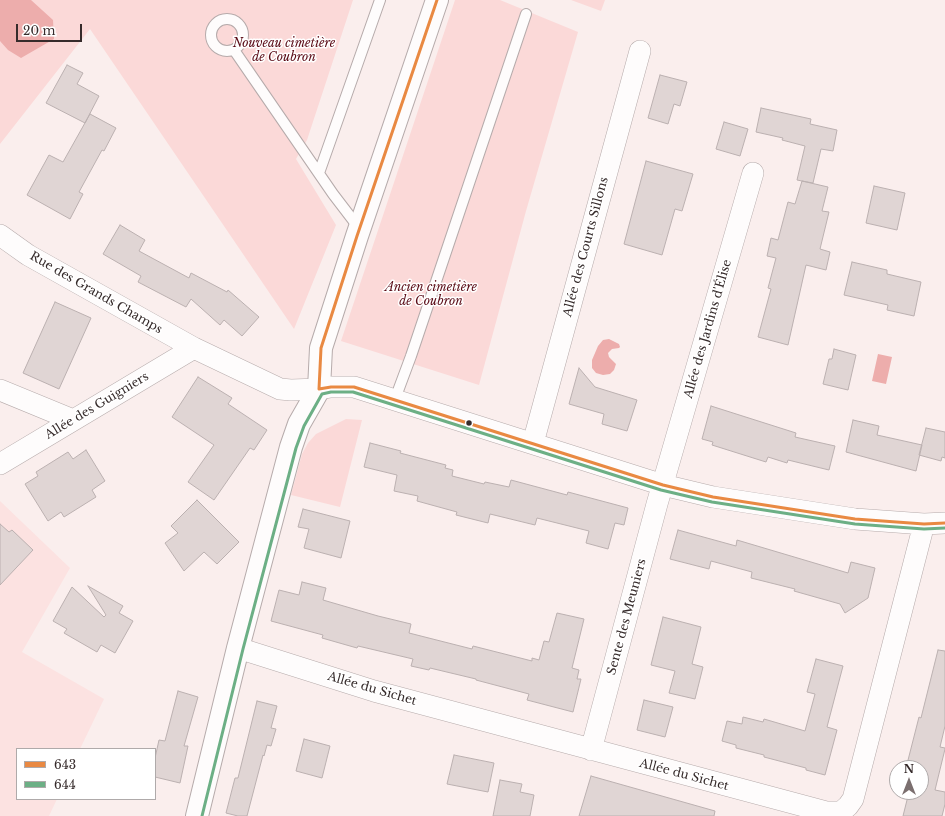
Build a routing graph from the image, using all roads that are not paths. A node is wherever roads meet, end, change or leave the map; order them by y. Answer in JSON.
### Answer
{"nodes":[{"id":1,"x":380,"y":0,"type":"edge"},
{"id":2,"x":437,"y":0,"type":"edge"},
{"id":3,"x":526,"y":14,"type":"dead end"},
{"id":4,"x":234,"y":50,"type":"dead end"},
{"id":5,"x":640,"y":51,"type":"dead end"},
{"id":6,"x":319,"y":173,"type":"junction"},
{"id":7,"x":753,"y":173,"type":"dead end"},
{"id":8,"x":360,"y":230,"type":"junction"},
{"id":9,"x":0,"y":235,"type":"edge"},
{"id":10,"x":194,"y":348,"type":"junction"},
{"id":11,"x":319,"y":389,"type":"junction"},
{"id":12,"x":0,"y":390,"type":"edge"},
{"id":13,"x":395,"y":399,"type":"junction"},
{"id":14,"x":73,"y":420,"type":"junction"},
{"id":15,"x":533,"y":443,"type":"junction"},
{"id":16,"x":0,"y":464,"type":"edge"},
{"id":17,"x":662,"y":485,"type":"junction"},
{"id":18,"x":945,"y":523,"type":"edge"},
{"id":19,"x":924,"y":524,"type":"junction"},
{"id":20,"x":238,"y":648,"type":"junction"},
{"id":21,"x":591,"y":750,"type":"junction"},
{"id":22,"x":197,"y":816,"type":"edge"}],
"edges":[{"from":1,"to":6,"type":"lane"},
{"from":2,"to":8,"type":"street"},
{"from":3,"to":13,"type":"lane"},
{"from":4,"to":6,"type":"lane"},
{"from":5,"to":15,"type":"street","name":"Allée des Courts Sillons"},
{"from":6,"to":8,"type":"lane"},
{"from":7,"to":17,"type":"street","name":"Allée des Jardins d'Élise"},
{"from":8,"to":11,"type":"street"},
{"from":9,"to":10,"type":"street","name":"Rue des Grands Champs"},
{"from":10,"to":11,"type":"street","name":"Rue des Grands Champs"},
{"from":10,"to":14,"type":"street","name":"Allée des Guigniers"},
{"from":11,"to":13,"type":"street","name":"Rue des Grands Champs"},
{"from":11,"to":20,"type":"street"},
{"from":12,"to":14,"type":"street"},
{"from":13,"to":15,"type":"street","name":"Rue des Grands Champs"},
{"from":14,"to":16,"type":"street","name":"Allée des Guigniers"},
{"from":15,"to":17,"type":"street","name":"Rue des Grands Champs"},
{"from":17,"to":19,"type":"street","name":"Rue des Grands Champs"},
{"from":17,"to":21,"type":"street","name":"Sente des Meuniers"},
{"from":18,"to":19,"type":"street","name":"Rue des Grands Champs"},
{"from":19,"to":21,"type":"street","name":"Allée du Sichet"},
{"from":20,"to":21,"type":"street","name":"Allée du Sichet"},
{"from":20,"to":22,"type":"street"}]}
